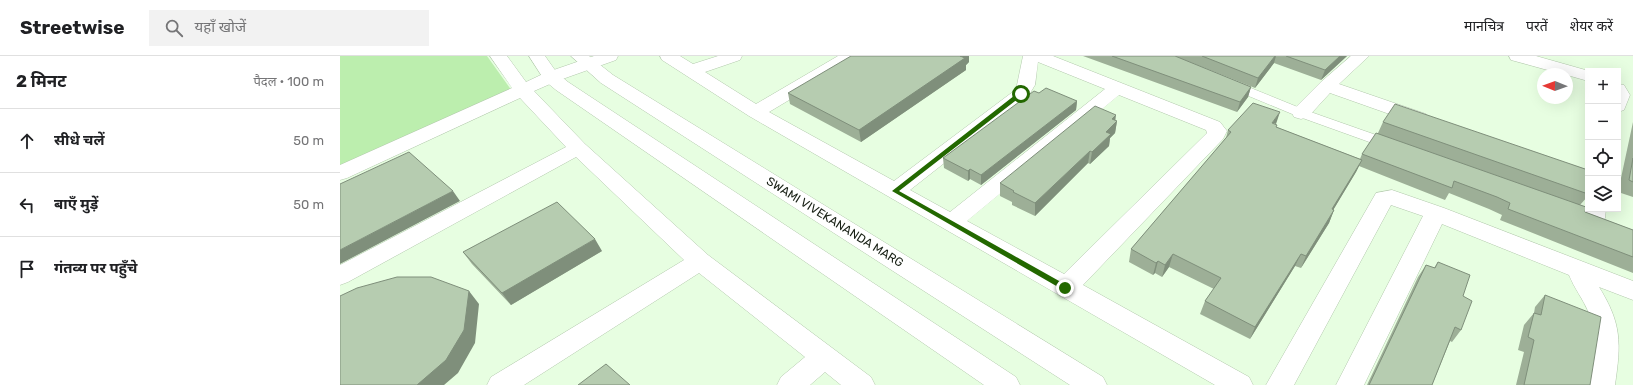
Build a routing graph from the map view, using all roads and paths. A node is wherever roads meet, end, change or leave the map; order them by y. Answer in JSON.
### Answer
{"nodes":[{"id":1,"x":498,"y":56,"type":"edge"},
{"id":2,"x":537,"y":56,"type":"edge"},
{"id":3,"x":610,"y":56,"type":"edge"},
{"id":4,"x":668,"y":56,"type":"edge"},
{"id":5,"x":734,"y":56,"type":"edge"},
{"id":6,"x":850,"y":56,"type":"edge"},
{"id":7,"x":1031,"y":56,"type":"edge"},
{"id":8,"x":1038,"y":56,"type":"edge"},
{"id":9,"x":1361,"y":56,"type":"edge"},
{"id":10,"x":1517,"y":56,"type":"edge"},
{"id":11,"x":584,"y":60,"type":"edge"},
{"id":12,"x":690,"y":71,"type":"junction"},
{"id":13,"x":1585,"y":75,"type":"edge"},
{"id":14,"x":551,"y":77,"type":"junction"},
{"id":15,"x":1220,"y":80,"type":"edge"},
{"id":16,"x":1327,"y":86,"type":"junction"},
{"id":17,"x":1118,"y":87,"type":"junction"},
{"id":18,"x":523,"y":90,"type":"junction"},
{"id":19,"x":756,"y":112,"type":"junction"},
{"id":20,"x":1301,"y":113,"type":"junction"},
{"id":21,"x":1439,"y":125,"type":"edge"},
{"id":22,"x":578,"y":148,"type":"junction"},
{"id":23,"x":1406,"y":151,"type":"edge"},
{"id":24,"x":340,"y":173,"type":"edge"},
{"id":25,"x":895,"y":191,"type":"junction"},
{"id":26,"x":1436,"y":213,"type":"junction"},
{"id":27,"x":951,"y":223,"type":"junction"},
{"id":28,"x":700,"y":261,"type":"junction"},
{"id":29,"x":1580,"y":270,"type":"junction"},
{"id":30,"x":340,"y":276,"type":"edge"},
{"id":31,"x":1065,"y":288,"type":"junction"},
{"id":32,"x":1633,"y":291,"type":"edge"},
{"id":33,"x":824,"y":357,"type":"junction"},
{"id":34,"x":501,"y":385,"type":"edge"},
{"id":35,"x":791,"y":385,"type":"edge"},
{"id":36,"x":861,"y":385,"type":"edge"},
{"id":37,"x":1006,"y":385,"type":"edge"},
{"id":38,"x":1093,"y":385,"type":"edge"},
{"id":39,"x":1239,"y":385,"type":"edge"},
{"id":40,"x":1280,"y":385,"type":"edge"},
{"id":41,"x":1350,"y":385,"type":"edge"},
{"id":42,"x":1601,"y":385,"type":"edge"}],
"edges":[{"from":1,"to":18,"type":"street"},
{"from":2,"to":14,"type":"street"},
{"from":3,"to":11,"type":"street"},
{"from":4,"to":12,"type":"street"},
{"from":5,"to":12,"type":"street"},
{"from":6,"to":19,"type":"street"},
{"from":7,"to":25,"type":"street"},
{"from":8,"to":17,"type":"street"},
{"from":9,"to":16,"type":"street"},
{"from":10,"to":13,"type":"street"},
{"from":11,"to":14,"type":"street"},
{"from":11,"to":38,"type":"street","name":"SWAMI VIVEKANANDA MARG"},
{"from":12,"to":19,"type":"street"},
{"from":14,"to":18,"type":"street"},
{"from":14,"to":37,"type":"street"},
{"from":15,"to":20,"type":"lane"},
{"from":16,"to":20,"type":"street"},
{"from":16,"to":21,"type":"street"},
{"from":17,"to":27,"type":"street"},
{"from":17,"to":31,"type":"street"},
{"from":18,"to":22,"type":"street"},
{"from":18,"to":24,"type":"street"},
{"from":19,"to":25,"type":"street"},
{"from":20,"to":23,"type":"lane"},
{"from":22,"to":28,"type":"street"},
{"from":22,"to":30,"type":"street"},
{"from":25,"to":27,"type":"street"},
{"from":26,"to":29,"type":"street"},
{"from":26,"to":40,"type":"street"},
{"from":26,"to":41,"type":"street"},
{"from":27,"to":31,"type":"street"},
{"from":28,"to":33,"type":"street"},
{"from":28,"to":34,"type":"street"},
{"from":29,"to":32,"type":"street"},
{"from":29,"to":42,"type":"street"},
{"from":31,"to":39,"type":"street"},
{"from":33,"to":35,"type":"street"},
{"from":33,"to":36,"type":"street"}]}
